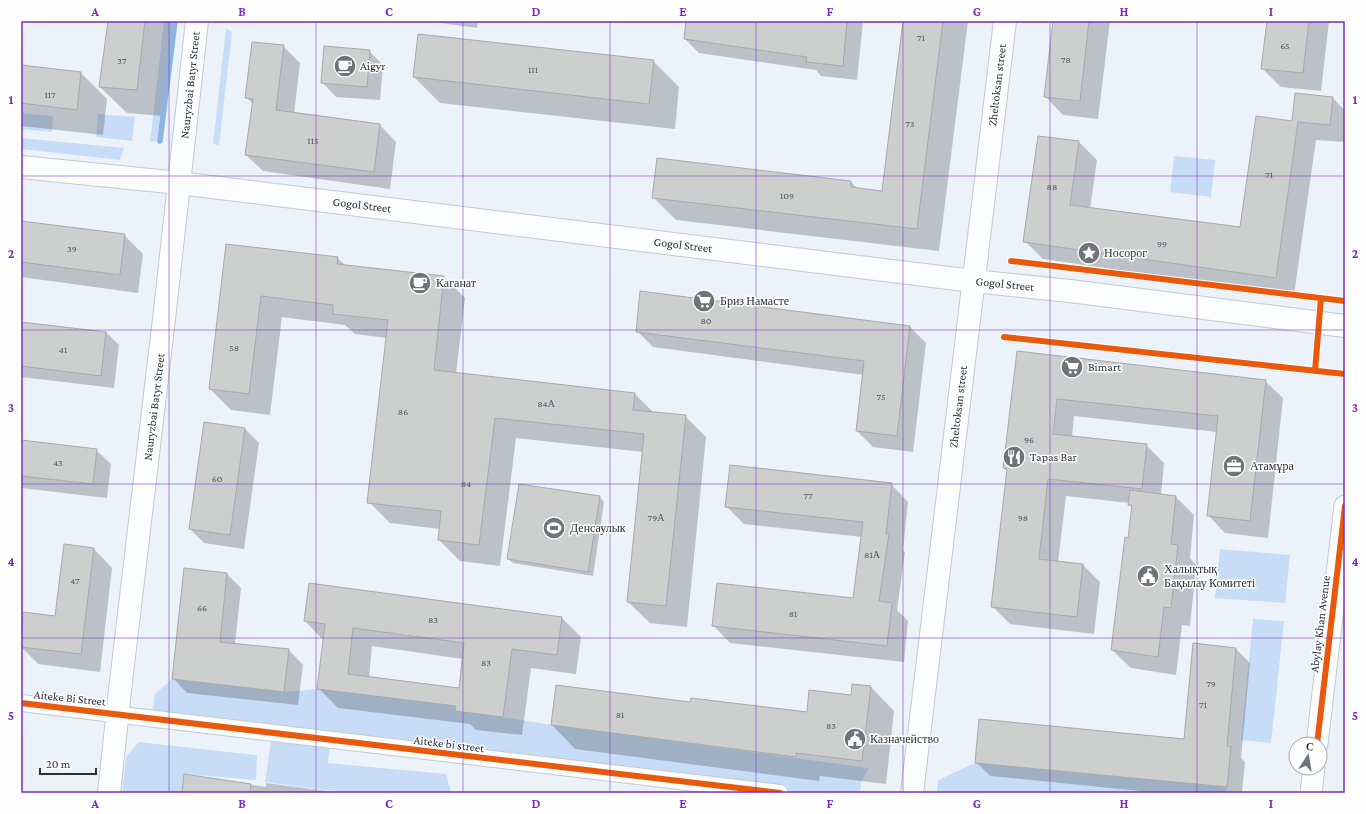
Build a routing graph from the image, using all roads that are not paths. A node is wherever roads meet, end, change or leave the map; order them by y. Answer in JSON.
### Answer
{"nodes":[{"id":1,"x":197,"y":21,"type":"edge"},
{"id":2,"x":1005,"y":21,"type":"edge"},
{"id":3,"x":21,"y":167,"type":"edge"},
{"id":4,"x":179,"y":182,"type":"junction"},
{"id":5,"x":973,"y":281,"type":"junction"},
{"id":6,"x":1345,"y":326,"type":"edge"},
{"id":7,"x":1345,"y":506,"type":"edge"},
{"id":8,"x":21,"y":703,"type":"edge"},
{"id":9,"x":117,"y":714,"type":"junction"},
{"id":10,"x":1318,"y":736,"type":"edge"},
{"id":11,"x":1313,"y":776,"type":"edge"},
{"id":12,"x":109,"y":793,"type":"edge"},
{"id":13,"x":780,"y":793,"type":"edge"},
{"id":14,"x":912,"y":793,"type":"edge"},
{"id":15,"x":1311,"y":793,"type":"edge"}],
"edges":[{"from":1,"to":4,"type":"main road","name":"Nauryzbai Batyr Street"},
{"from":2,"to":5,"type":"main road","name":"Zheltoksan street"},
{"from":3,"to":4,"type":"main road","name":"Gogol Street"},
{"from":4,"to":5,"type":"main road","name":"Gogol Street"},
{"from":4,"to":9,"type":"main road","name":"Nauryzbai Batyr Street"},
{"from":5,"to":6,"type":"main road","name":"Gogol Street"},
{"from":5,"to":14,"type":"main road","name":"Zheltoksan street"},
{"from":7,"to":10,"type":"street","name":"Abylay Khan Avenue"},
{"from":8,"to":9,"type":"street","name":"Aiteke Bi Street"},
{"from":9,"to":12,"type":"main road","name":"Nauryzbai Batyr Street"},
{"from":9,"to":13,"type":"street","name":"Aiteke bi street"},
{"from":11,"to":15,"type":"street"}]}
